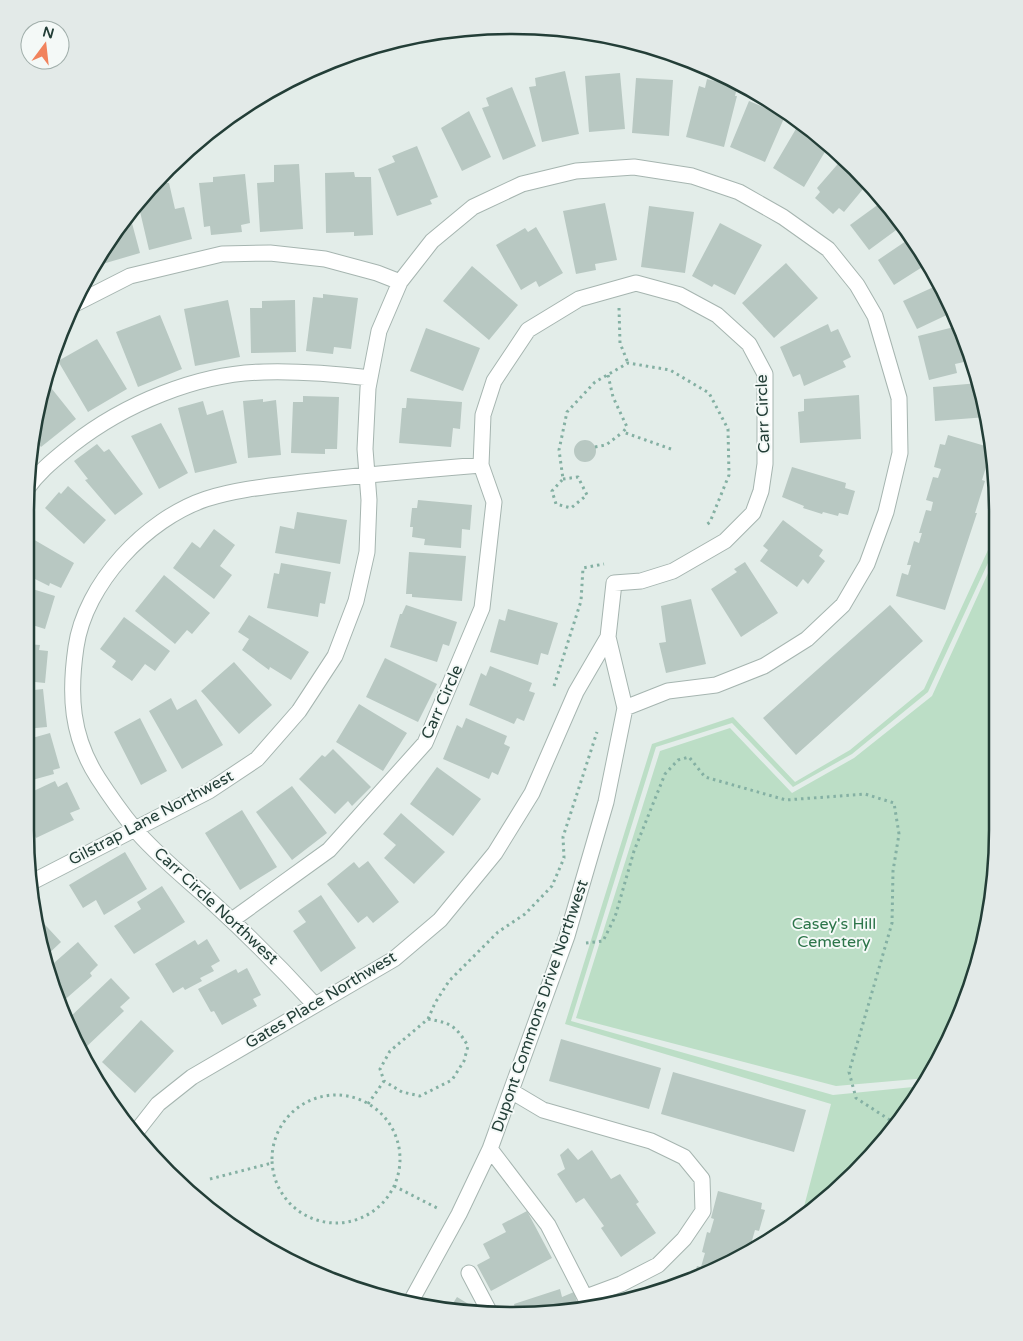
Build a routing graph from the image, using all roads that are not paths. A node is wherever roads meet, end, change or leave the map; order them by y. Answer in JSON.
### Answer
{"nodes":[{"id":1,"x":400,"y":282,"type":"junction"},
{"id":2,"x":83,"y":300,"type":"edge"},
{"id":3,"x":370,"y":378,"type":"junction"},
{"id":4,"x":481,"y":465,"type":"junction"},
{"id":5,"x":367,"y":475,"type":"junction"},
{"id":6,"x":35,"y":476,"type":"edge"},
{"id":7,"x":614,"y":583,"type":"joint"},
{"id":8,"x":608,"y":637,"type":"junction"},
{"id":9,"x":625,"y":708,"type":"junction"},
{"id":10,"x":135,"y":829,"type":"junction"},
{"id":11,"x":37,"y":880,"type":"edge"},
{"id":12,"x":232,"y":920,"type":"junction"},
{"id":13,"x":315,"y":1005,"type":"junction"},
{"id":14,"x":511,"y":1091,"type":"junction"},
{"id":15,"x":139,"y":1128,"type":"edge"},
{"id":16,"x":490,"y":1149,"type":"junction"},
{"id":17,"x":469,"y":1272,"type":"dead end"},
{"id":18,"x":413,"y":1297,"type":"edge"},
{"id":19,"x":587,"y":1300,"type":"edge"},
{"id":20,"x":487,"y":1306,"type":"edge"}],
"edges":[{"from":1,"to":2,"type":"street"},
{"from":1,"to":3,"type":"street","name":"Gilstrap Lane Northwest"},
{"from":1,"to":9,"type":"street","name":"Gilstrap Lane Northwest"},
{"from":3,"to":5,"type":"street","name":"Gilstrap Lane Northwest"},
{"from":3,"to":6,"type":"street"},
{"from":4,"to":5,"type":"street"},
{"from":4,"to":7,"type":"street","name":"Carr Circle"},
{"from":4,"to":12,"type":"street","name":"Carr Circle"},
{"from":5,"to":10,"type":"street","name":"Gilstrap Lane Northwest"},
{"from":5,"to":10,"type":"street","name":"Carr Circle Northwest"},
{"from":7,"to":8,"type":"street","name":"Gates Place Northwest"},
{"from":8,"to":9,"type":"street","name":"Dupont Commons Drive Northwest"},
{"from":8,"to":13,"type":"street","name":"Gates Place Northwest"},
{"from":9,"to":14,"type":"street","name":"Dupont Commons Drive Northwest"},
{"from":10,"to":11,"type":"street","name":"Gilstrap Lane Northwest"},
{"from":10,"to":12,"type":"street","name":"Carr Circle Northwest"},
{"from":12,"to":13,"type":"street","name":"Carr Circle Northwest"},
{"from":13,"to":15,"type":"street","name":"Gates Place Northwest"},
{"from":14,"to":16,"type":"street","name":"Dupont Commons Drive Northwest"},
{"from":14,"to":19,"type":"street"},
{"from":16,"to":18,"type":"street","name":"Dupont Commons Drive Northwest"},
{"from":16,"to":19,"type":"street"},
{"from":17,"to":20,"type":"street"}]}
